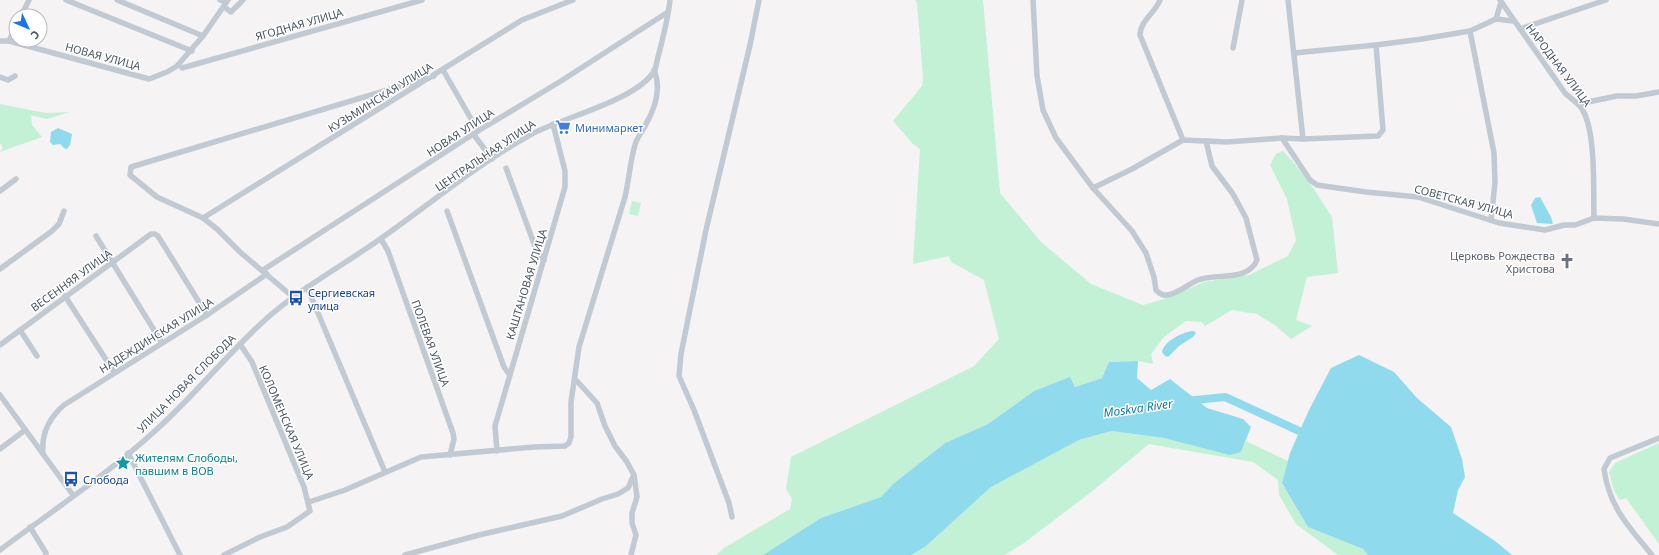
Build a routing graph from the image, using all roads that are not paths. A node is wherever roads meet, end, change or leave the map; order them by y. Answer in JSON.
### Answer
{"nodes":[{"id":1,"x":66,"y":0,"type":"edge"},
{"id":2,"x":117,"y":0,"type":"edge"},
{"id":3,"x":242,"y":0,"type":"edge"},
{"id":4,"x":422,"y":0,"type":"edge"},
{"id":5,"x":572,"y":0,"type":"edge"},
{"id":6,"x":670,"y":0,"type":"edge"},
{"id":7,"x":758,"y":0,"type":"edge"},
{"id":8,"x":1033,"y":0,"type":"edge"},
{"id":9,"x":1160,"y":0,"type":"edge"},
{"id":10,"x":1242,"y":0,"type":"edge"},
{"id":11,"x":1288,"y":0,"type":"edge"},
{"id":12,"x":1606,"y":0,"type":"edge"},
{"id":13,"x":1500,"y":1,"type":"edge"},
{"id":14,"x":224,"y":2,"type":"edge"},
{"id":15,"x":668,"y":12,"type":"junction"},
{"id":16,"x":1496,"y":20,"type":"junction"},
{"id":17,"x":1513,"y":21,"type":"junction"},
{"id":18,"x":1520,"y":29,"type":"junction"},
{"id":19,"x":1470,"y":31,"type":"junction"},
{"id":20,"x":203,"y":36,"type":"junction"},
{"id":21,"x":1376,"y":45,"type":"junction"},
{"id":22,"x":36,"y":48,"type":"edge"},
{"id":23,"x":1233,"y":48,"type":"dead end"},
{"id":24,"x":192,"y":50,"type":"junction"},
{"id":25,"x":1294,"y":53,"type":"junction"},
{"id":26,"x":182,"y":68,"type":"dead end"},
{"id":27,"x":443,"y":70,"type":"junction"},
{"id":28,"x":654,"y":70,"type":"junction"},
{"id":29,"x":15,"y":76,"type":"dead end"},
{"id":30,"x":434,"y":76,"type":"junction"},
{"id":31,"x":0,"y":77,"type":"edge"},
{"id":32,"x":1659,"y":92,"type":"edge"},
{"id":33,"x":1578,"y":104,"type":"junction"},
{"id":34,"x":553,"y":124,"type":"junction"},
{"id":35,"x":476,"y":133,"type":"junction"},
{"id":36,"x":1283,"y":139,"type":"junction"},
{"id":37,"x":1303,"y":139,"type":"junction"},
{"id":38,"x":1183,"y":140,"type":"junction"},
{"id":39,"x":1206,"y":141,"type":"junction"},
{"id":40,"x":492,"y":160,"type":"junction"},
{"id":41,"x":506,"y":168,"type":"dead end"},
{"id":42,"x":16,"y":179,"type":"dead end"},
{"id":43,"x":0,"y":182,"type":"edge"},
{"id":44,"x":1093,"y":188,"type":"junction"},
{"id":45,"x":2,"y":189,"type":"edge"},
{"id":46,"x":64,"y":211,"type":"dead end"},
{"id":47,"x":447,"y":211,"type":"dead end"},
{"id":48,"x":202,"y":218,"type":"junction"},
{"id":49,"x":1591,"y":218,"type":"junction"},
{"id":50,"x":1491,"y":220,"type":"junction"},
{"id":51,"x":1659,"y":224,"type":"edge"},
{"id":52,"x":96,"y":236,"type":"dead end"},
{"id":53,"x":381,"y":239,"type":"junction"},
{"id":54,"x":544,"y":260,"type":"junction"},
{"id":55,"x":112,"y":262,"type":"junction"},
{"id":56,"x":0,"y":269,"type":"edge"},
{"id":57,"x":265,"y":272,"type":"junction"},
{"id":58,"x":307,"y":287,"type":"junction"},
{"id":59,"x":65,"y":296,"type":"junction"},
{"id":60,"x":293,"y":297,"type":"junction"},
{"id":61,"x":207,"y":315,"type":"junction"},
{"id":62,"x":20,"y":330,"type":"junction"},
{"id":63,"x":162,"y":343,"type":"junction"},
{"id":64,"x":240,"y":344,"type":"junction"},
{"id":65,"x":0,"y":345,"type":"edge"},
{"id":66,"x":37,"y":356,"type":"dead end"},
{"id":67,"x":114,"y":372,"type":"junction"},
{"id":68,"x":509,"y":374,"type":"junction"},
{"id":69,"x":575,"y":379,"type":"junction"},
{"id":70,"x":0,"y":395,"type":"edge"},
{"id":71,"x":25,"y":430,"type":"junction"},
{"id":72,"x":1659,"y":438,"type":"edge"},
{"id":73,"x":0,"y":448,"type":"edge"},
{"id":74,"x":497,"y":451,"type":"junction"},
{"id":75,"x":43,"y":454,"type":"junction"},
{"id":76,"x":128,"y":454,"type":"junction"},
{"id":77,"x":450,"y":455,"type":"junction"},
{"id":78,"x":385,"y":472,"type":"junction"},
{"id":79,"x":634,"y":475,"type":"junction"},
{"id":80,"x":73,"y":495,"type":"junction"},
{"id":81,"x":308,"y":502,"type":"junction"},
{"id":82,"x":732,"y":518,"type":"dead end"},
{"id":83,"x":30,"y":527,"type":"junction"},
{"id":84,"x":0,"y":550,"type":"edge"},
{"id":85,"x":46,"y":555,"type":"edge"},
{"id":86,"x":180,"y":555,"type":"edge"},
{"id":87,"x":224,"y":555,"type":"edge"},
{"id":88,"x":405,"y":555,"type":"edge"},
{"id":89,"x":631,"y":555,"type":"edge"},
{"id":90,"x":1652,"y":555,"type":"edge"}],
"edges":[{"from":1,"to":24,"type":"street"},
{"from":2,"to":20,"type":"street"},
{"from":3,"to":14,"type":"street"},
{"from":4,"to":26,"type":"street","name":"ЯГОДНАЯ УЛИЦА"},
{"from":5,"to":27,"type":"street","name":"КУЗЬМИНСКАЯ УЛИЦА"},
{"from":6,"to":15,"type":"street"},
{"from":7,"to":82,"type":"street"},
{"from":8,"to":44,"type":"street"},
{"from":9,"to":38,"type":"street"},
{"from":10,"to":23,"type":"street"},
{"from":11,"to":25,"type":"street"},
{"from":12,"to":18,"type":"street"},
{"from":13,"to":16,"type":"street"},
{"from":13,"to":17,"type":"street","name":"НАРОДНАЯ УЛИЦА"},
{"from":14,"to":20,"type":"street","name":"НОВАЯ УЛИЦА"},
{"from":15,"to":28,"type":"street"},
{"from":15,"to":35,"type":"street","name":"НОВАЯ УЛИЦА"},
{"from":16,"to":17,"type":"street"},
{"from":16,"to":19,"type":"street"},
{"from":17,"to":18,"type":"street","name":"НАРОДНАЯ УЛИЦА"},
{"from":18,"to":33,"type":"street","name":"НАРОДНАЯ УЛИЦА"},
{"from":19,"to":21,"type":"street"},
{"from":19,"to":50,"type":"street"},
{"from":20,"to":24,"type":"street","name":"НОВАЯ УЛИЦА"},
{"from":21,"to":25,"type":"street"},
{"from":21,"to":37,"type":"street"},
{"from":22,"to":24,"type":"street","name":"НОВАЯ УЛИЦА"},
{"from":25,"to":37,"type":"street"},
{"from":27,"to":30,"type":"street","name":"КУЗЬМИНСКАЯ УЛИЦА"},
{"from":27,"to":35,"type":"street"},
{"from":28,"to":34,"type":"street","name":"ЦЕНТРАЛЬНАЯ УЛИЦА"},
{"from":28,"to":69,"type":"street"},
{"from":29,"to":31,"type":"street"},
{"from":30,"to":48,"type":"street","name":"КУЗЬМИНСКАЯ УЛИЦА"},
{"from":30,"to":48,"type":"street"},
{"from":32,"to":33,"type":"street"},
{"from":33,"to":49,"type":"street","name":"НАРОДНАЯ УЛИЦА"},
{"from":34,"to":40,"type":"street","name":"ЦЕНТРАЛЬНАЯ УЛИЦА"},
{"from":34,"to":54,"type":"street","name":"КАШТАНОВАЯ УЛИЦА"},
{"from":35,"to":40,"type":"street"},
{"from":35,"to":57,"type":"street","name":"НОВАЯ УЛИЦА"},
{"from":36,"to":37,"type":"street"},
{"from":36,"to":39,"type":"street"},
{"from":36,"to":50,"type":"street","name":"СОВЕТСКАЯ УЛИЦА"},
{"from":38,"to":39,"type":"street"},
{"from":38,"to":44,"type":"street"},
{"from":39,"to":44,"type":"street"},
{"from":40,"to":53,"type":"street","name":"ЦЕНТРАЛЬНАЯ УЛИЦА"},
{"from":41,"to":54,"type":"street"},
{"from":42,"to":45,"type":"street"},
{"from":43,"to":45,"type":"street"},
{"from":46,"to":56,"type":"street"},
{"from":47,"to":68,"type":"street"},
{"from":48,"to":57,"type":"street"},
{"from":49,"to":50,"type":"street","name":"СОВЕТСКАЯ УЛИЦА"},
{"from":49,"to":51,"type":"street","name":"СОВЕТСКАЯ УЛИЦА"},
{"from":52,"to":55,"type":"street"},
{"from":53,"to":58,"type":"street","name":"ЦЕНТРАЛЬНАЯ УЛИЦА"},
{"from":53,"to":77,"type":"street","name":"ПОЛЕВАЯ УЛИЦА"},
{"from":54,"to":68,"type":"street","name":"КАШТАНОВАЯ УЛИЦА"},
{"from":55,"to":59,"type":"street","name":"ВЕСЕННЯЯ УЛИЦА"},
{"from":55,"to":61,"type":"street","name":"ВЕСЕННЯЯ УЛИЦА"},
{"from":55,"to":63,"type":"street"},
{"from":57,"to":60,"type":"street"},
{"from":57,"to":61,"type":"street","name":"НАДЕЖДИНСКАЯ УЛИЦА"},
{"from":58,"to":60,"type":"street","name":"ЦЕНТРАЛЬНАЯ УЛИЦА"},
{"from":58,"to":78,"type":"street"},
{"from":59,"to":62,"type":"street","name":"ВЕСЕННЯЯ УЛИЦА"},
{"from":59,"to":67,"type":"street"},
{"from":60,"to":64,"type":"street","name":"УЛИЦА НОВАЯ СЛОБОДА"},
{"from":61,"to":63,"type":"street","name":"НАДЕЖДИНСКАЯ УЛИЦА"},
{"from":62,"to":65,"type":"street","name":"ВЕСЕННЯЯ УЛИЦА"},
{"from":62,"to":66,"type":"street"},
{"from":63,"to":67,"type":"street","name":"НАДЕЖДИНСКАЯ УЛИЦА"},
{"from":64,"to":76,"type":"street","name":"УЛИЦА НОВАЯ СЛОБОДА"},
{"from":64,"to":81,"type":"street","name":"КОЛОМЕНСКАЯ УЛИЦА"},
{"from":67,"to":75,"type":"street","name":"НАДЕЖДИНСКАЯ УЛИЦА"},
{"from":68,"to":74,"type":"street","name":"КАШТАНОВАЯ УЛИЦА"},
{"from":69,"to":74,"type":"street"},
{"from":69,"to":79,"type":"street"},
{"from":70,"to":71,"type":"street"},
{"from":71,"to":73,"type":"street"},
{"from":71,"to":75,"type":"street"},
{"from":72,"to":90,"type":"street"},
{"from":74,"to":77,"type":"street"},
{"from":75,"to":80,"type":"street"},
{"from":76,"to":80,"type":"street","name":"УЛИЦА НОВАЯ СЛОБОДА"},
{"from":76,"to":86,"type":"street"},
{"from":77,"to":78,"type":"street"},
{"from":78,"to":81,"type":"street"},
{"from":79,"to":88,"type":"street"},
{"from":79,"to":89,"type":"street"},
{"from":80,"to":83,"type":"street"},
{"from":81,"to":87,"type":"street","name":"КОЛОМЕНСКАЯ УЛИЦА"},
{"from":83,"to":84,"type":"street"},
{"from":83,"to":85,"type":"street"}]}
